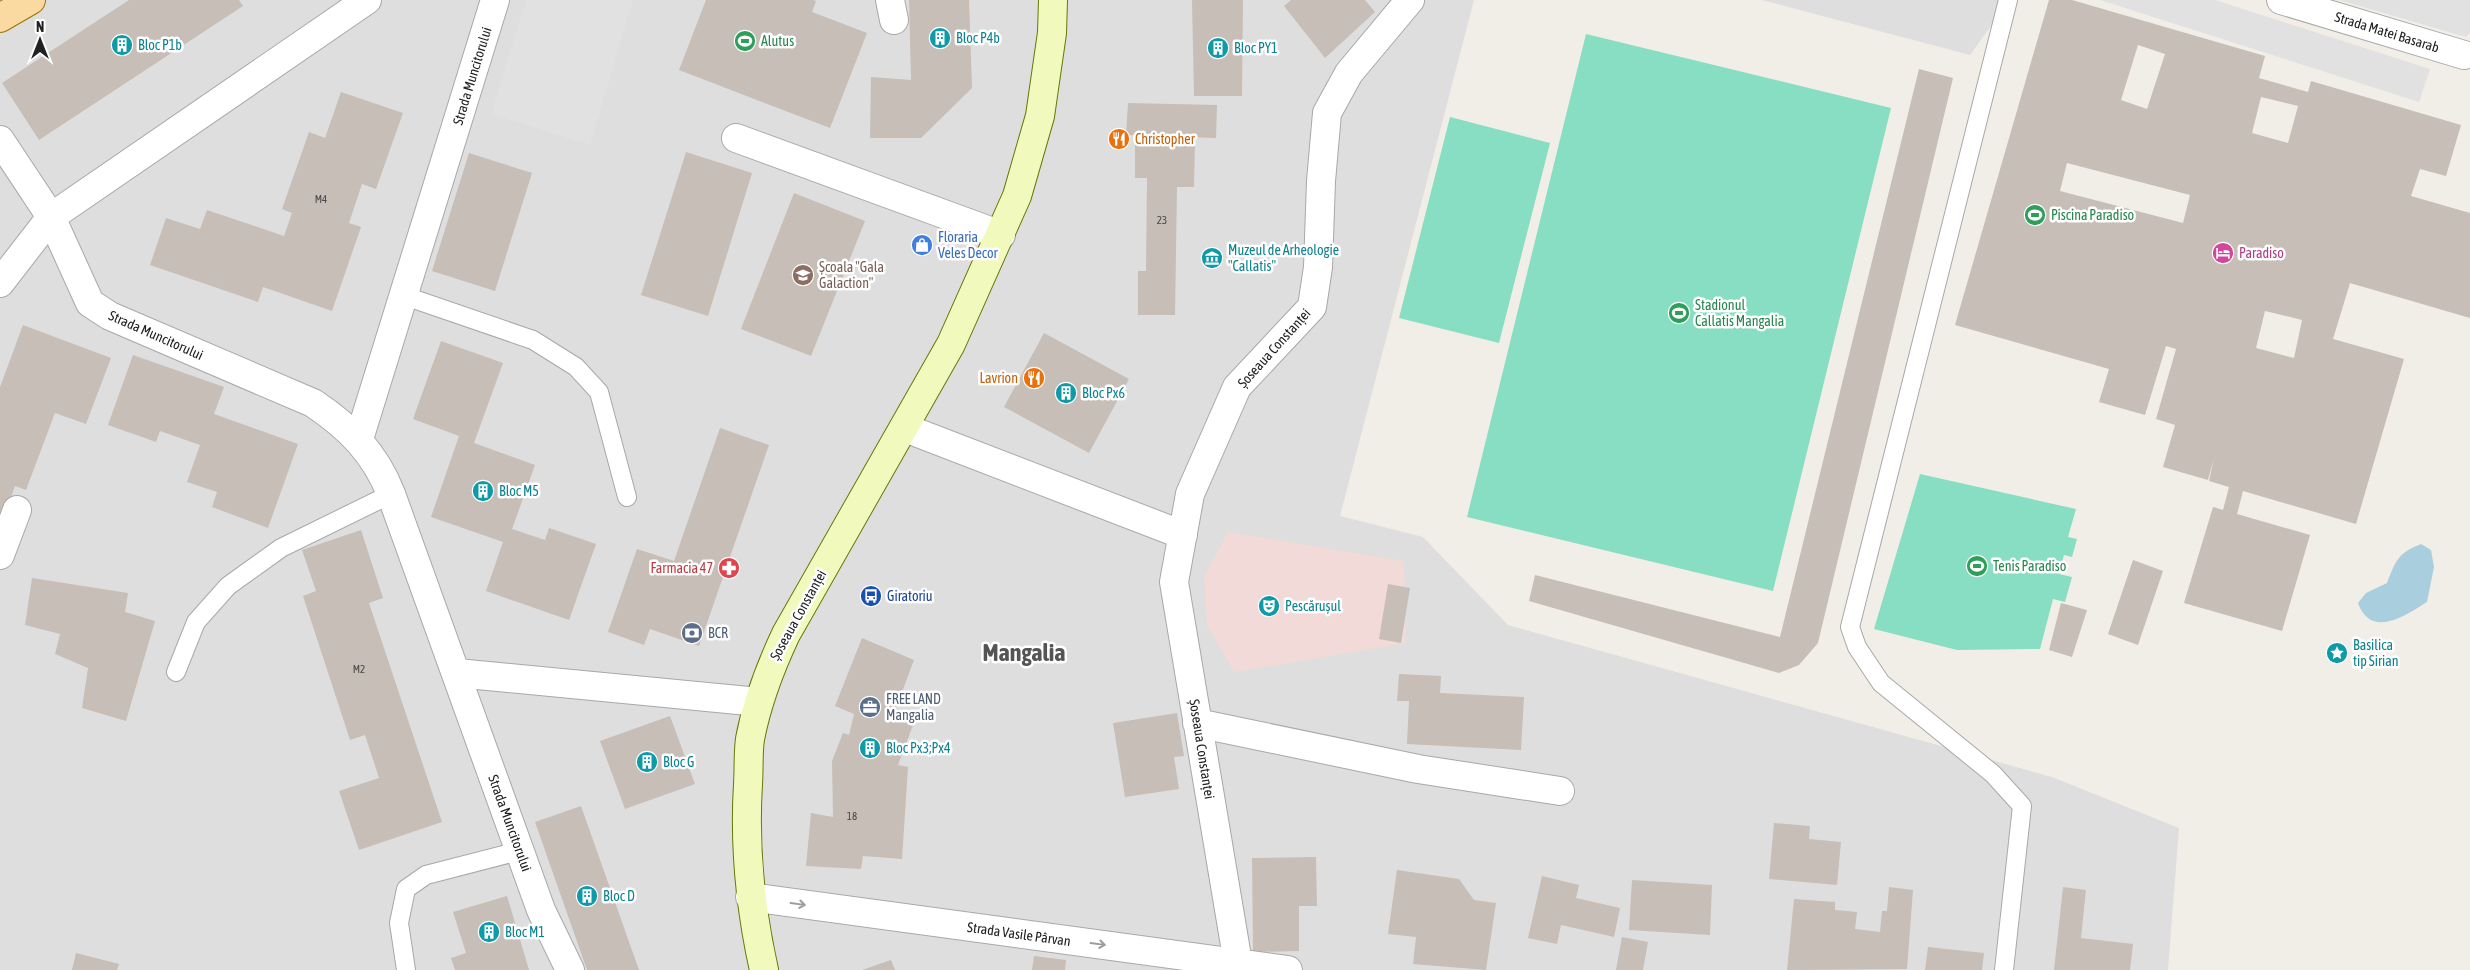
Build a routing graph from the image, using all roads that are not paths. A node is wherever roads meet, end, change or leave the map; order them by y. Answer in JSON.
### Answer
{"nodes":[{"id":1,"x":30,"y":0,"type":"edge"},
{"id":2,"x":367,"y":0,"type":"edge"},
{"id":3,"x":495,"y":0,"type":"edge"},
{"id":4,"x":1054,"y":0,"type":"edge"},
{"id":5,"x":1410,"y":0,"type":"edge"},
{"id":6,"x":2008,"y":0,"type":"edge"},
{"id":7,"x":2280,"y":0,"type":"edge"},
{"id":8,"x":0,"y":18,"type":"edge"},
{"id":9,"x":2464,"y":55,"type":"dead end"},
{"id":10,"x":736,"y":138,"type":"dead end"},
{"id":11,"x":0,"y":140,"type":"edge"},
{"id":12,"x":51,"y":217,"type":"junction"},
{"id":13,"x":1001,"y":235,"type":"junction"},
{"id":14,"x":0,"y":283,"type":"edge"},
{"id":15,"x":405,"y":296,"type":"junction"},
{"id":16,"x":905,"y":428,"type":"junction"},
{"id":17,"x":359,"y":439,"type":"junction"},
{"id":18,"x":391,"y":494,"type":"junction"},
{"id":19,"x":627,"y":497,"type":"dead end"},
{"id":20,"x":17,"y":510,"type":"dead end"},
{"id":21,"x":1183,"y":535,"type":"junction"},
{"id":22,"x":0,"y":555,"type":"edge"},
{"id":23,"x":176,"y":672,"type":"dead end"},
{"id":24,"x":457,"y":673,"type":"junction"},
{"id":25,"x":759,"y":702,"type":"junction"},
{"id":26,"x":1197,"y":723,"type":"junction"},
{"id":27,"x":1560,"y":790,"type":"dead end"},
{"id":28,"x":519,"y":851,"type":"junction"},
{"id":29,"x":750,"y":897,"type":"junction"},
{"id":30,"x":1238,"y":963,"type":"junction"},
{"id":31,"x":406,"y":970,"type":"edge"},
{"id":32,"x":570,"y":970,"type":"edge"},
{"id":33,"x":764,"y":970,"type":"edge"},
{"id":34,"x":1288,"y":970,"type":"edge"},
{"id":35,"x":2004,"y":970,"type":"edge"}],
"edges":[{"from":1,"to":8,"type":"main road"},
{"from":2,"to":12,"type":"street"},
{"from":3,"to":15,"type":"street","name":"Strada Muncitorului"},
{"from":4,"to":13,"type":"main road","name":"Șoseaua Constanței"},
{"from":5,"to":21,"type":"street","name":"Șoseaua Constanței"},
{"from":6,"to":35,"type":"lane"},
{"from":7,"to":9,"type":"street","name":"Strada Matei Basarab"},
{"from":10,"to":13,"type":"street"},
{"from":11,"to":12,"type":"street","name":"Strada Muncitorului"},
{"from":12,"to":14,"type":"street"},
{"from":12,"to":17,"type":"street","name":"Strada Muncitorului"},
{"from":13,"to":16,"type":"main road","name":"Șoseaua Constanței"},
{"from":15,"to":17,"type":"street","name":"Strada Muncitorului"},
{"from":15,"to":19,"type":"lane"},
{"from":16,"to":21,"type":"street"},
{"from":16,"to":25,"type":"main road","name":"Șoseaua Constanței"},
{"from":17,"to":18,"type":"street","name":"Strada Muncitorului"},
{"from":18,"to":23,"type":"lane"},
{"from":18,"to":24,"type":"street","name":"Strada Muncitorului"},
{"from":20,"to":22,"type":"street"},
{"from":21,"to":26,"type":"street","name":"Șoseaua Constanței"},
{"from":24,"to":25,"type":"street"},
{"from":24,"to":28,"type":"street","name":"Strada Muncitorului"},
{"from":25,"to":29,"type":"main road","name":"Șoseaua Constanței"},
{"from":26,"to":27,"type":"street"},
{"from":26,"to":30,"type":"street","name":"Șoseaua Constanței"},
{"from":28,"to":31,"type":"lane"},
{"from":28,"to":32,"type":"street","name":"Strada Muncitorului"},
{"from":29,"to":30,"type":"street","name":"Strada Vasile Pârvan","one_way":true},
{"from":29,"to":33,"type":"main road","name":"Șoseaua Constanței"},
{"from":30,"to":34,"type":"street","name":"Strada Vasile Pârvan"}]}
